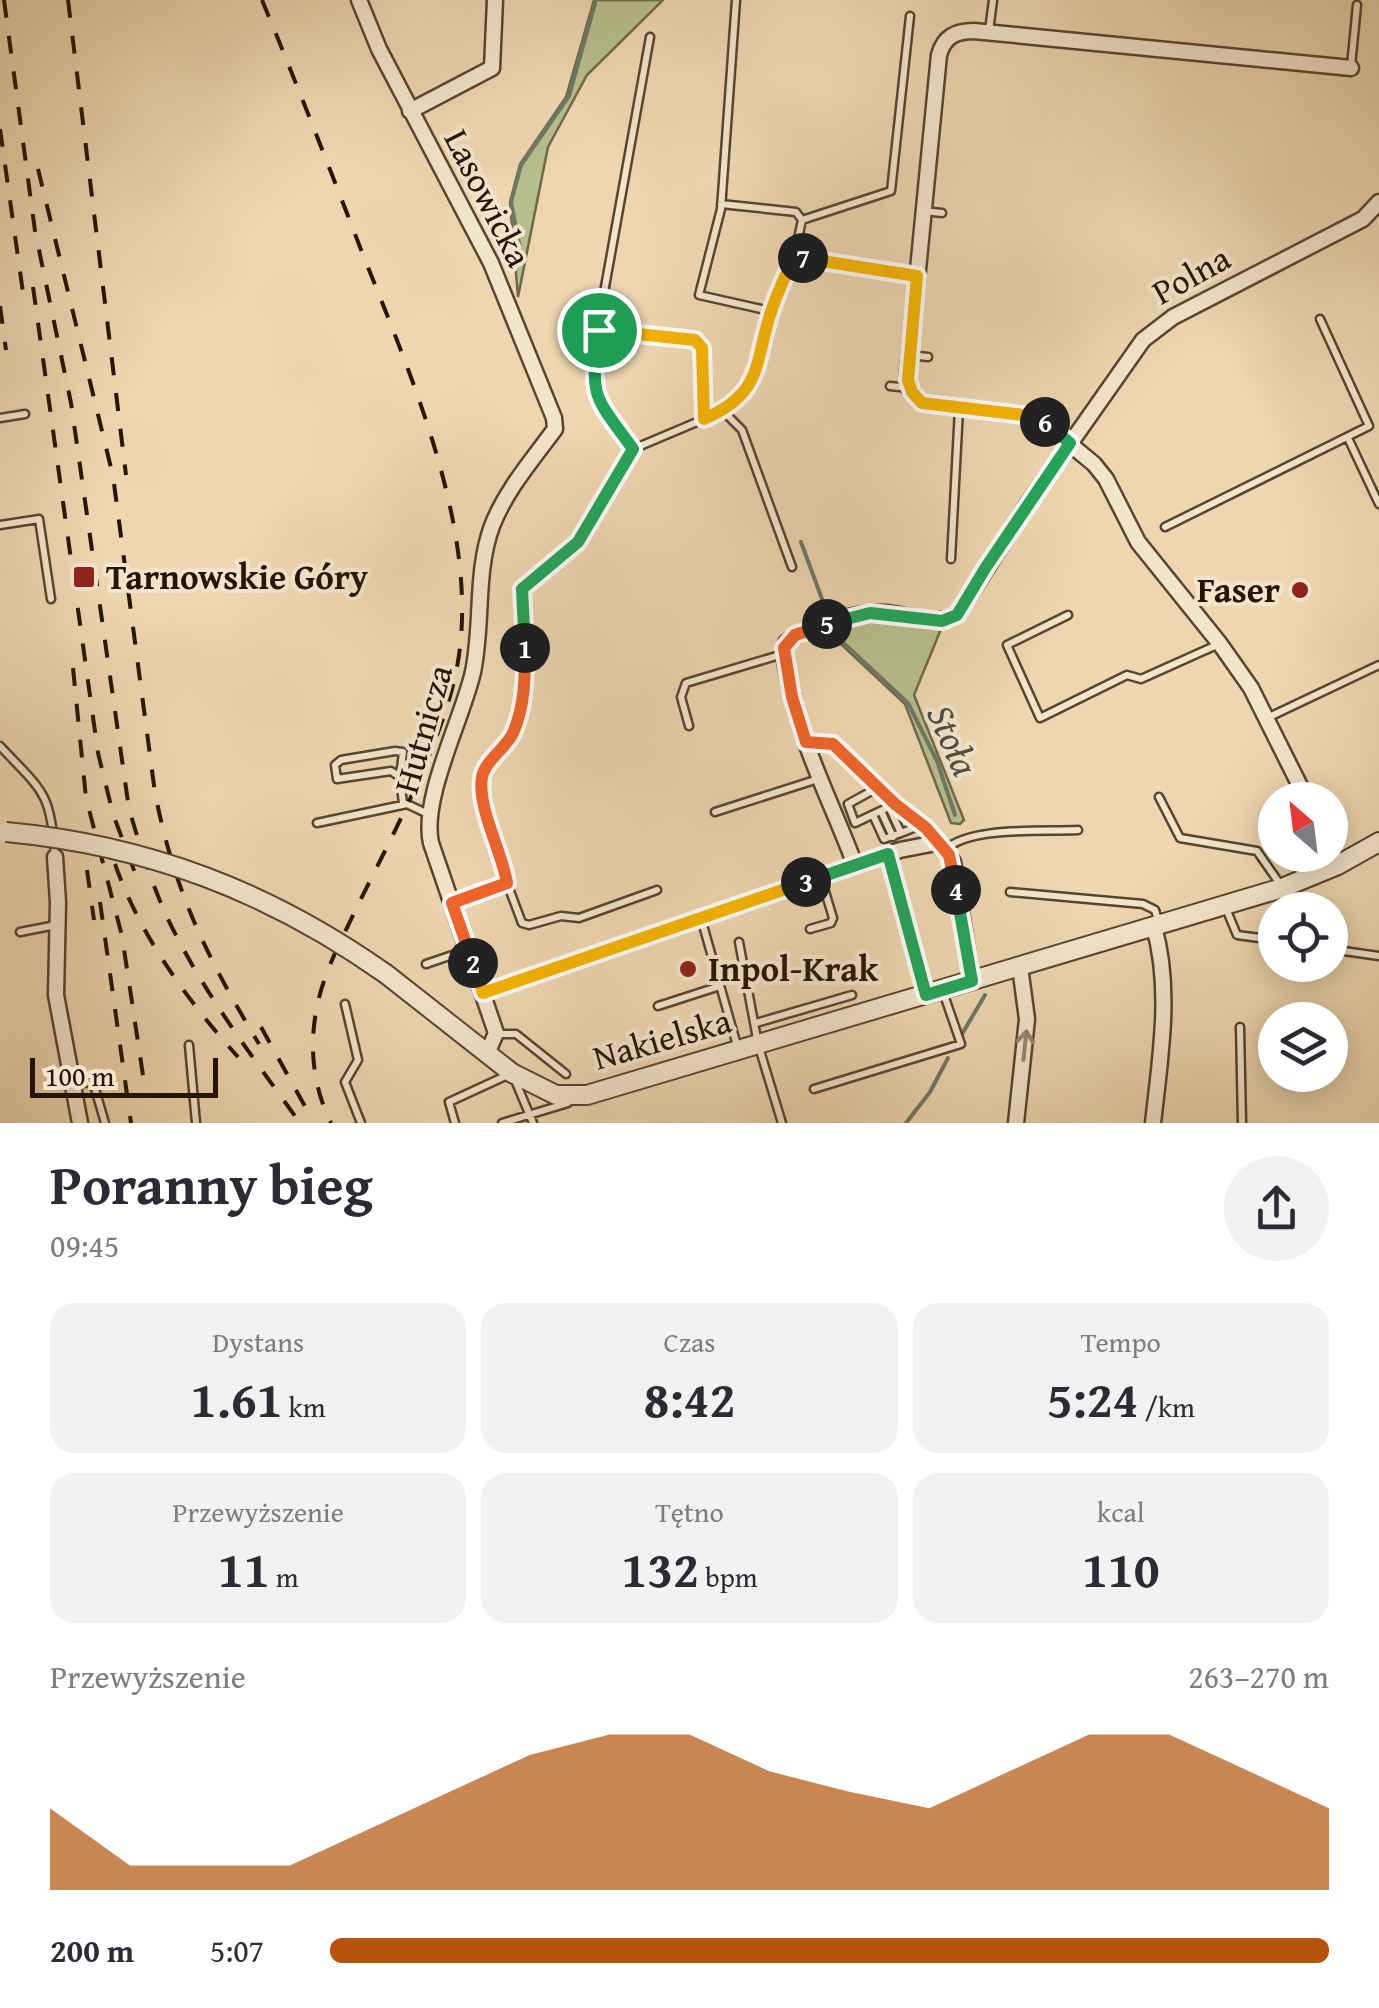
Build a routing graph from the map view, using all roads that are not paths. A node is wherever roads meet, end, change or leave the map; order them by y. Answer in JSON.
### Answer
{"nodes":[{"id":1,"x":359,"y":0,"type":"edge"},
{"id":2,"x":495,"y":0,"type":"edge"},
{"id":3,"x":736,"y":0,"type":"edge"},
{"id":4,"x":992,"y":0,"type":"edge"},
{"id":5,"x":1358,"y":4,"type":"dead end"},
{"id":6,"x":910,"y":16,"type":"dead end"},
{"id":7,"x":989,"y":32,"type":"junction"},
{"id":8,"x":650,"y":38,"type":"dead end"},
{"id":9,"x":1351,"y":68,"type":"joint"},
{"id":10,"x":410,"y":110,"type":"junction"},
{"id":11,"x":1379,"y":202,"type":"edge"},
{"id":12,"x":721,"y":204,"type":"junction"},
{"id":13,"x":923,"y":211,"type":"junction"},
{"id":14,"x":942,"y":213,"type":"dead end"},
{"id":15,"x":802,"y":220,"type":"junction"},
{"id":16,"x":794,"y":257,"type":"junction"},
{"id":17,"x":917,"y":276,"type":"junction"},
{"id":18,"x":770,"y":311,"type":"junction"},
{"id":19,"x":1320,"y":319,"type":"dead end"},
{"id":20,"x":599,"y":330,"type":"junction"},
{"id":21,"x":909,"y":355,"type":"junction"},
{"id":22,"x":928,"y":356,"type":"dead end"},
{"id":23,"x":890,"y":386,"type":"dead end"},
{"id":24,"x":909,"y":388,"type":"junction"},
{"id":25,"x":959,"y":410,"type":"junction"},
{"id":26,"x":723,"y":411,"type":"junction"},
{"id":27,"x":26,"y":414,"type":"dead end"},
{"id":28,"x":0,"y":418,"type":"edge"},
{"id":29,"x":704,"y":419,"type":"junction"},
{"id":30,"x":1348,"y":438,"type":"junction"},
{"id":31,"x":1070,"y":443,"type":"junction"},
{"id":32,"x":633,"y":449,"type":"junction"},
{"id":33,"x":1379,"y":504,"type":"edge"},
{"id":34,"x":0,"y":526,"type":"edge"},
{"id":35,"x":1166,"y":527,"type":"dead end"},
{"id":36,"x":951,"y":559,"type":"dead end"},
{"id":37,"x":792,"y":568,"type":"dead end"},
{"id":38,"x":51,"y":599,"type":"dead end"},
{"id":39,"x":1068,"y":615,"type":"dead end"},
{"id":40,"x":1220,"y":644,"type":"junction"},
{"id":41,"x":476,"y":648,"type":"joint"},
{"id":42,"x":784,"y":654,"type":"junction"},
{"id":43,"x":1379,"y":665,"type":"edge"},
{"id":44,"x":1266,"y":718,"type":"junction"},
{"id":45,"x":688,"y":726,"type":"dead end"},
{"id":46,"x":806,"y":742,"type":"junction"},
{"id":47,"x":0,"y":746,"type":"edge"},
{"id":48,"x":400,"y":777,"type":"junction"},
{"id":49,"x":818,"y":779,"type":"junction"},
{"id":50,"x":1297,"y":782,"type":"edge"},
{"id":51,"x":877,"y":788,"type":"junction"},
{"id":52,"x":1159,"y":796,"type":"dead end"},
{"id":53,"x":403,"y":804,"type":"junction"},
{"id":54,"x":885,"y":809,"type":"junction"},
{"id":55,"x":716,"y":812,"type":"dead end"},
{"id":56,"x":428,"y":814,"type":"junction"},
{"id":57,"x":317,"y":823,"type":"dead end"},
{"id":58,"x":921,"y":825,"type":"junction"},
{"id":59,"x":1078,"y":830,"type":"dead end"},
{"id":60,"x":3,"y":832,"type":"edge"},
{"id":61,"x":897,"y":835,"type":"junction"},
{"id":62,"x":1379,"y":842,"type":"edge"},
{"id":63,"x":941,"y":846,"type":"junction"},
{"id":64,"x":1348,"y":852,"type":"edge"},
{"id":65,"x":888,"y":854,"type":"junction"},
{"id":66,"x":55,"y":856,"type":"joint"},
{"id":67,"x":855,"y":865,"type":"junction"},
{"id":68,"x":1308,"y":872,"type":"edge"},
{"id":69,"x":820,"y":877,"type":"junction"},
{"id":70,"x":507,"y":883,"type":"junction"},
{"id":71,"x":1282,"y":888,"type":"junction"},
{"id":72,"x":657,"y":890,"type":"dead end"},
{"id":73,"x":1010,"y":892,"type":"dead end"},
{"id":74,"x":452,"y":903,"type":"junction"},
{"id":75,"x":1224,"y":904,"type":"junction"},
{"id":76,"x":701,"y":918,"type":"junction"},
{"id":77,"x":57,"y":925,"type":"junction"},
{"id":78,"x":1157,"y":926,"type":"junction"},
{"id":79,"x":810,"y":928,"type":"dead end"},
{"id":80,"x":20,"y":932,"type":"dead end"},
{"id":81,"x":1258,"y":938,"type":"edge"},
{"id":82,"x":739,"y":942,"type":"dead end"},
{"id":83,"x":468,"y":950,"type":"junction"},
{"id":84,"x":1348,"y":952,"type":"edge"},
{"id":85,"x":1379,"y":956,"type":"edge"},
{"id":86,"x":426,"y":964,"type":"dead end"},
{"id":87,"x":1020,"y":967,"type":"junction"},
{"id":88,"x":972,"y":981,"type":"junction"},
{"id":89,"x":720,"y":986,"type":"junction"},
{"id":90,"x":934,"y":992,"type":"junction"},
{"id":91,"x":483,"y":993,"type":"junction"},
{"id":92,"x":852,"y":995,"type":"dead end"},
{"id":93,"x":345,"y":1004,"type":"dead end"},
{"id":94,"x":658,"y":1006,"type":"dead end"},
{"id":95,"x":756,"y":1023,"type":"junction"},
{"id":96,"x":1240,"y":1027,"type":"dead end"},
{"id":97,"x":496,"y":1034,"type":"junction"},
{"id":98,"x":758,"y":1044,"type":"junction"},
{"id":99,"x":189,"y":1045,"type":"dead end"},
{"id":100,"x":738,"y":1050,"type":"junction"},
{"id":101,"x":487,"y":1054,"type":"junction"},
{"id":102,"x":512,"y":1073,"type":"junction"},
{"id":103,"x":566,"y":1074,"type":"dead end"},
{"id":104,"x":72,"y":1084,"type":"junction"},
{"id":105,"x":814,"y":1089,"type":"dead end"},
{"id":106,"x":588,"y":1095,"type":"junction"},
{"id":107,"x":530,"y":1114,"type":"junction"},
{"id":108,"x":80,"y":1123,"type":"edge"},
{"id":109,"x":104,"y":1123,"type":"edge"},
{"id":110,"x":196,"y":1123,"type":"edge"},
{"id":111,"x":360,"y":1123,"type":"edge"},
{"id":112,"x":455,"y":1123,"type":"edge"},
{"id":113,"x":502,"y":1123,"type":"edge"},
{"id":114,"x":533,"y":1123,"type":"edge"},
{"id":115,"x":782,"y":1123,"type":"edge"},
{"id":116,"x":1016,"y":1123,"type":"edge"},
{"id":117,"x":1153,"y":1123,"type":"edge"},
{"id":118,"x":1242,"y":1123,"type":"edge"}],
"edges":[{"from":1,"to":10,"type":"street","name":"Lasowicka"},
{"from":2,"to":10,"type":"street"},
{"from":3,"to":12,"type":"lane"},
{"from":4,"to":7,"type":"lane"},
{"from":5,"to":9,"type":"lane"},
{"from":6,"to":15,"type":"lane"},
{"from":7,"to":9,"type":"street"},
{"from":7,"to":13,"type":"street"},
{"from":8,"to":20,"type":"lane"},
{"from":10,"to":41,"type":"street","name":"Lasowicka"},
{"from":11,"to":31,"type":"street","name":"Polna"},
{"from":12,"to":15,"type":"lane"},
{"from":12,"to":18,"type":"lane"},
{"from":13,"to":14,"type":"lane"},
{"from":13,"to":17,"type":"street"},
{"from":15,"to":16,"type":"lane"},
{"from":16,"to":17,"type":"lane"},
{"from":16,"to":18,"type":"lane"},
{"from":17,"to":21,"type":"street"},
{"from":18,"to":26,"type":"lane"},
{"from":19,"to":30,"type":"lane"},
{"from":20,"to":29,"type":"lane"},
{"from":20,"to":32,"type":"lane"},
{"from":21,"to":22,"type":"lane"},
{"from":21,"to":24,"type":"street"},
{"from":23,"to":24,"type":"lane"},
{"from":24,"to":25,"type":"street"},
{"from":25,"to":31,"type":"street"},
{"from":25,"to":36,"type":"lane"},
{"from":26,"to":29,"type":"lane"},
{"from":26,"to":37,"type":"lane"},
{"from":27,"to":28,"type":"lane"},
{"from":29,"to":32,"type":"lane"},
{"from":30,"to":33,"type":"lane"},
{"from":30,"to":35,"type":"lane"},
{"from":31,"to":40,"type":"street"},
{"from":31,"to":42,"type":"street","name":"Polna"},
{"from":32,"to":70,"type":"lane"},
{"from":34,"to":38,"type":"lane"},
{"from":39,"to":40,"type":"lane"},
{"from":40,"to":44,"type":"street"},
{"from":41,"to":56,"type":"street","name":"Hutnicza"},
{"from":42,"to":45,"type":"lane"},
{"from":42,"to":46,"type":"street"},
{"from":43,"to":44,"type":"lane"},
{"from":44,"to":50,"type":"street"},
{"from":46,"to":49,"type":"street"},
{"from":46,"to":51,"type":"lane"},
{"from":47,"to":66,"type":"lane"},
{"from":48,"to":48,"type":"lane"},
{"from":48,"to":53,"type":"lane"},
{"from":49,"to":55,"type":"lane"},
{"from":49,"to":67,"type":"street"},
{"from":51,"to":54,"type":"lane"},
{"from":51,"to":54,"type":"lane"},
{"from":52,"to":71,"type":"lane"},
{"from":53,"to":56,"type":"lane"},
{"from":53,"to":57,"type":"lane"},
{"from":54,"to":58,"type":"lane"},
{"from":54,"to":61,"type":"lane"},
{"from":54,"to":61,"type":"lane"},
{"from":56,"to":74,"type":"street","name":"Hutnicza"},
{"from":58,"to":61,"type":"lane"},
{"from":58,"to":63,"type":"lane"},
{"from":59,"to":63,"type":"lane"},
{"from":60,"to":101,"type":"street","name":"Nakielska","bridge":true},
{"from":62,"to":64,"type":"street","name":"Nakielska"},
{"from":63,"to":65,"type":"street"},
{"from":63,"to":88,"type":"street"},
{"from":65,"to":67,"type":"street"},
{"from":65,"to":90,"type":"lane"},
{"from":66,"to":77,"type":"street"},
{"from":67,"to":69,"type":"street"},
{"from":68,"to":71,"type":"street","name":"Nakielska"},
{"from":69,"to":76,"type":"street"},
{"from":69,"to":79,"type":"lane"},
{"from":70,"to":72,"type":"lane"},
{"from":70,"to":74,"type":"lane"},
{"from":71,"to":75,"type":"street","name":"Nakielska"},
{"from":73,"to":78,"type":"lane"},
{"from":74,"to":83,"type":"street","name":"Hutnicza"},
{"from":75,"to":78,"type":"street","name":"Nakielska"},
{"from":75,"to":81,"type":"lane"},
{"from":76,"to":89,"type":"lane"},
{"from":76,"to":91,"type":"street"},
{"from":77,"to":80,"type":"lane"},
{"from":77,"to":104,"type":"street"},
{"from":78,"to":87,"type":"street","name":"Nakielska"},
{"from":78,"to":117,"type":"street"},
{"from":82,"to":95,"type":"lane"},
{"from":83,"to":86,"type":"lane"},
{"from":83,"to":91,"type":"street","name":"Hutnicza"},
{"from":84,"to":85,"type":"lane"},
{"from":87,"to":88,"type":"street","name":"Nakielska"},
{"from":116,"to":87,"type":"street","one_way":true},
{"from":88,"to":90,"type":"street","name":"Nakielska"},
{"from":89,"to":94,"type":"lane"},
{"from":89,"to":100,"type":"lane"},
{"from":90,"to":98,"type":"street","name":"Nakielska"},
{"from":90,"to":105,"type":"lane"},
{"from":91,"to":97,"type":"street","name":"Hutnicza"},
{"from":92,"to":95,"type":"lane"},
{"from":93,"to":111,"type":"lane"},
{"from":95,"to":98,"type":"lane"},
{"from":96,"to":118,"type":"lane"},
{"from":97,"to":101,"type":"street"},
{"from":97,"to":103,"type":"lane"},
{"from":98,"to":100,"type":"street","name":"Nakielska"},
{"from":98,"to":115,"type":"lane"},
{"from":99,"to":110,"type":"lane"},
{"from":100,"to":106,"type":"street","name":"Nakielska"},
{"from":101,"to":102,"type":"street","name":"Nakielska"},
{"from":102,"to":106,"type":"street","name":"Nakielska"},
{"from":102,"to":107,"type":"lane"},
{"from":102,"to":112,"type":"lane"},
{"from":104,"to":108,"type":"street"},
{"from":104,"to":109,"type":"lane"},
{"from":106,"to":107,"type":"lane"},
{"from":107,"to":113,"type":"lane"},
{"from":107,"to":114,"type":"lane"}]}
